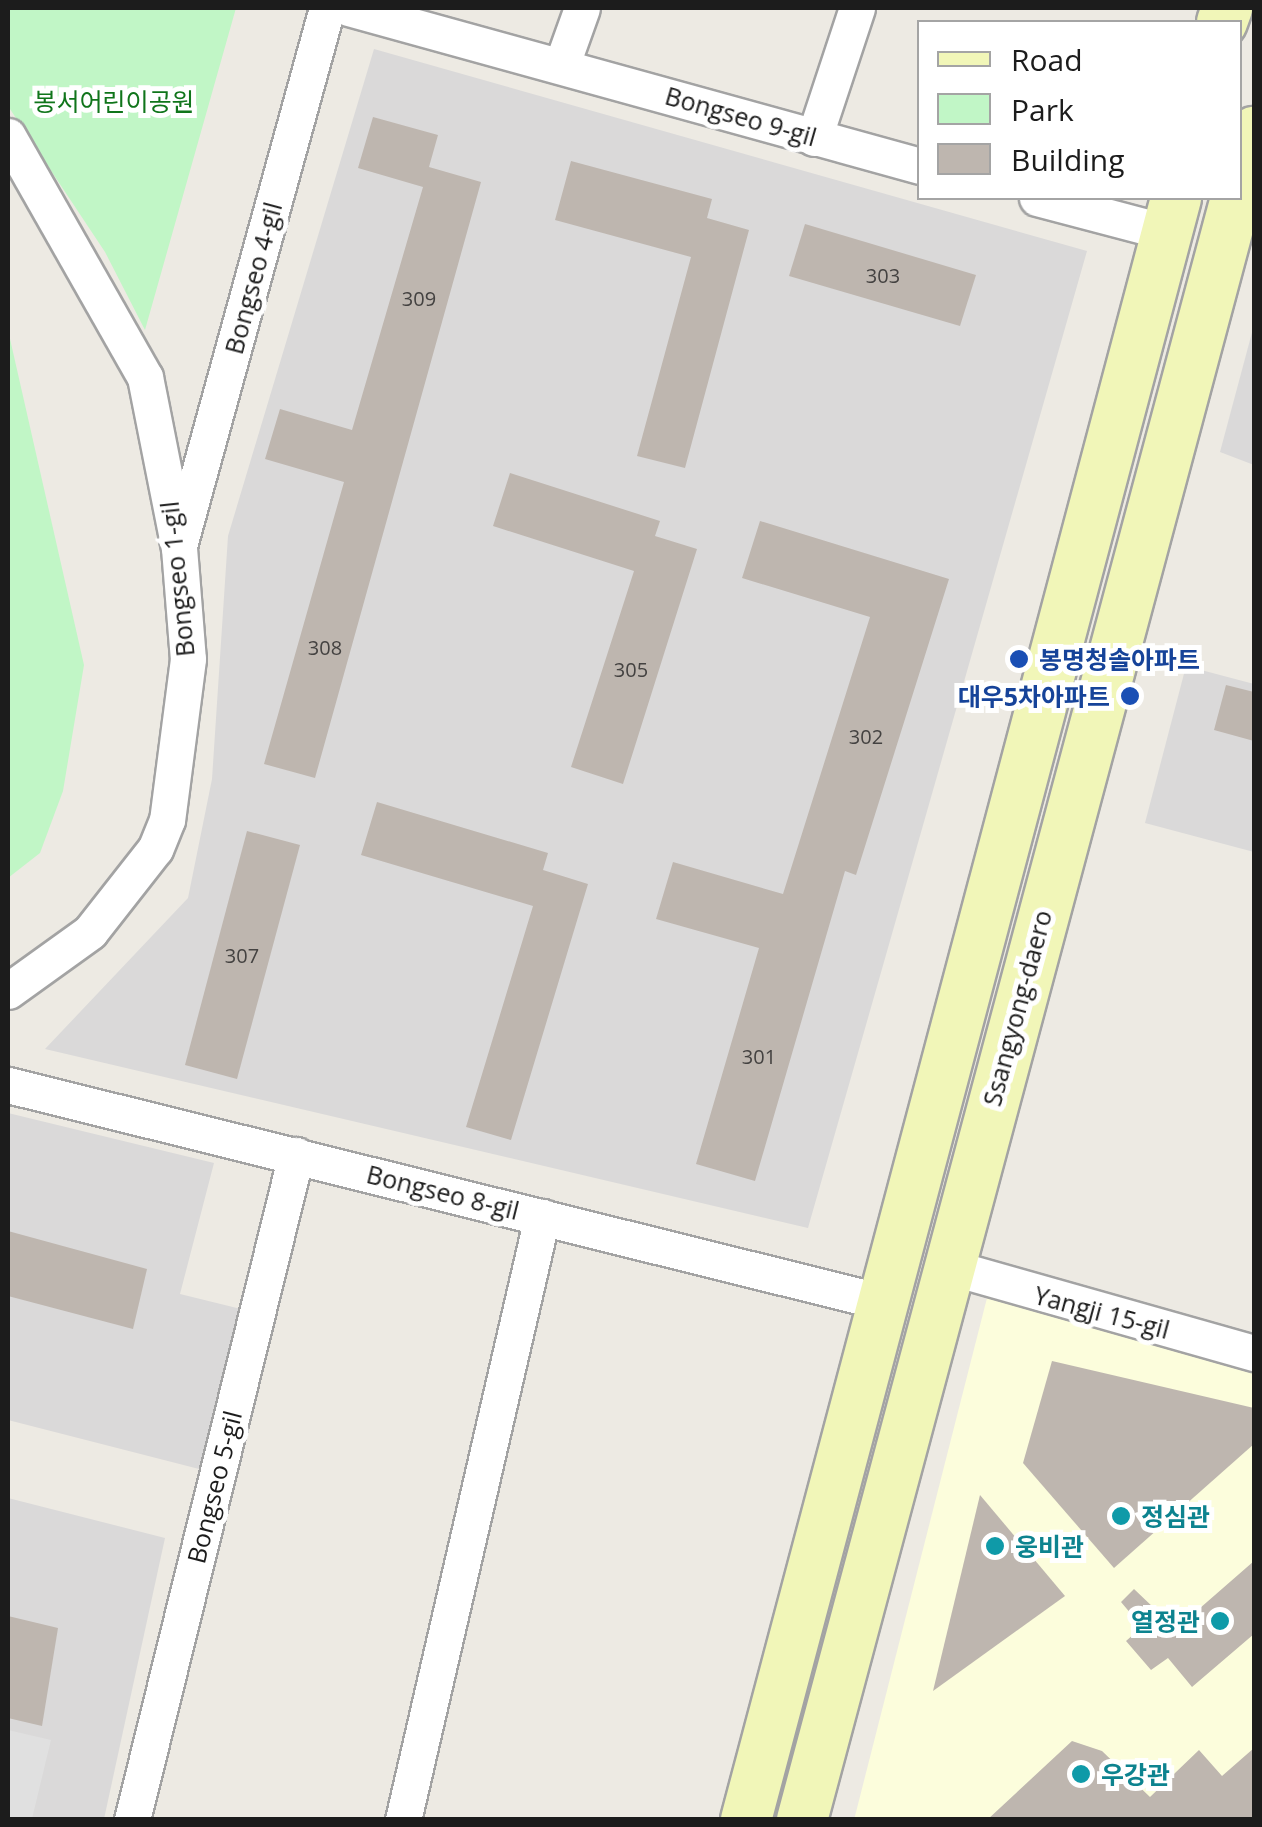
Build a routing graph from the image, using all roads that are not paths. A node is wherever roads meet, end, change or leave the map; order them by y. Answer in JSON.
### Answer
{"nodes":[{"id":1,"x":327,"y":8,"type":"edge"},
{"id":2,"x":348,"y":8,"type":"edge"},
{"id":3,"x":582,"y":8,"type":"edge"},
{"id":4,"x":857,"y":8,"type":"edge"},
{"id":5,"x":562,"y":64,"type":"junction"},
{"id":6,"x":1254,"y":132,"type":"edge"},
{"id":7,"x":8,"y":136,"type":"edge"},
{"id":8,"x":814,"y":138,"type":"junction"},
{"id":9,"x":917,"y":165,"type":"edge"},
{"id":10,"x":1242,"y":177,"type":"edge"},
{"id":11,"x":1053,"y":200,"type":"edge"},
{"id":12,"x":1235,"y":200,"type":"edge"},
{"id":13,"x":1171,"y":215,"type":"edge"},
{"id":14,"x":178,"y":548,"type":"junction"},
{"id":15,"x":8,"y":991,"type":"edge"},
{"id":16,"x":8,"y":1085,"type":"edge"},
{"id":17,"x":296,"y":1155,"type":"junction"},
{"id":18,"x":904,"y":1209,"type":"junction"},
{"id":19,"x":542,"y":1217,"type":"junction"},
{"id":20,"x":950,"y":1268,"type":"junction"},
{"id":21,"x":879,"y":1301,"type":"junction"},
{"id":22,"x":1254,"y":1353,"type":"edge"},
{"id":23,"x":923,"y":1362,"type":"junction"},
{"id":24,"x":132,"y":1820,"type":"edge"},
{"id":25,"x":403,"y":1820,"type":"edge"},
{"id":26,"x":746,"y":1820,"type":"edge"},
{"id":27,"x":802,"y":1820,"type":"edge"}],
"edges":[{"from":1,"to":14,"type":"street","name":"Bongseo 4-gil"},
{"from":2,"to":5,"type":"street","name":"Bongseo 9-gil"},
{"from":3,"to":5,"type":"street"},
{"from":4,"to":8,"type":"street"},
{"from":5,"to":8,"type":"street","name":"Bongseo 9-gil"},
{"from":6,"to":10,"type":"main road"},
{"from":7,"to":14,"type":"street","name":"Bongseo 1-gil"},
{"from":8,"to":9,"type":"street","name":"Bongseo 9-gil"},
{"from":11,"to":13,"type":"street"},
{"from":12,"to":20,"type":"main road","name":"Ssangyong-daero"},
{"from":13,"to":18,"type":"main road"},
{"from":14,"to":15,"type":"street","name":"Bongseo 1-gil"},
{"from":16,"to":17,"type":"street","name":"Bongseo 8-gil"},
{"from":17,"to":19,"type":"street","name":"Bongseo 8-gil"},
{"from":17,"to":24,"type":"street","name":"Bongseo 5-gil"},
{"from":18,"to":20,"type":"street"},
{"from":18,"to":21,"type":"main road"},
{"from":19,"to":21,"type":"street","name":"Bongseo 8-gil"},
{"from":19,"to":25,"type":"street"},
{"from":20,"to":21,"type":"street"},
{"from":20,"to":22,"type":"street","name":"Yangji 15-gil"},
{"from":20,"to":23,"type":"main road","name":"Ssangyong-daero"},
{"from":21,"to":23,"type":"street"},
{"from":21,"to":26,"type":"main road"},
{"from":23,"to":27,"type":"main road","name":"Ssangyong-daero"}]}
